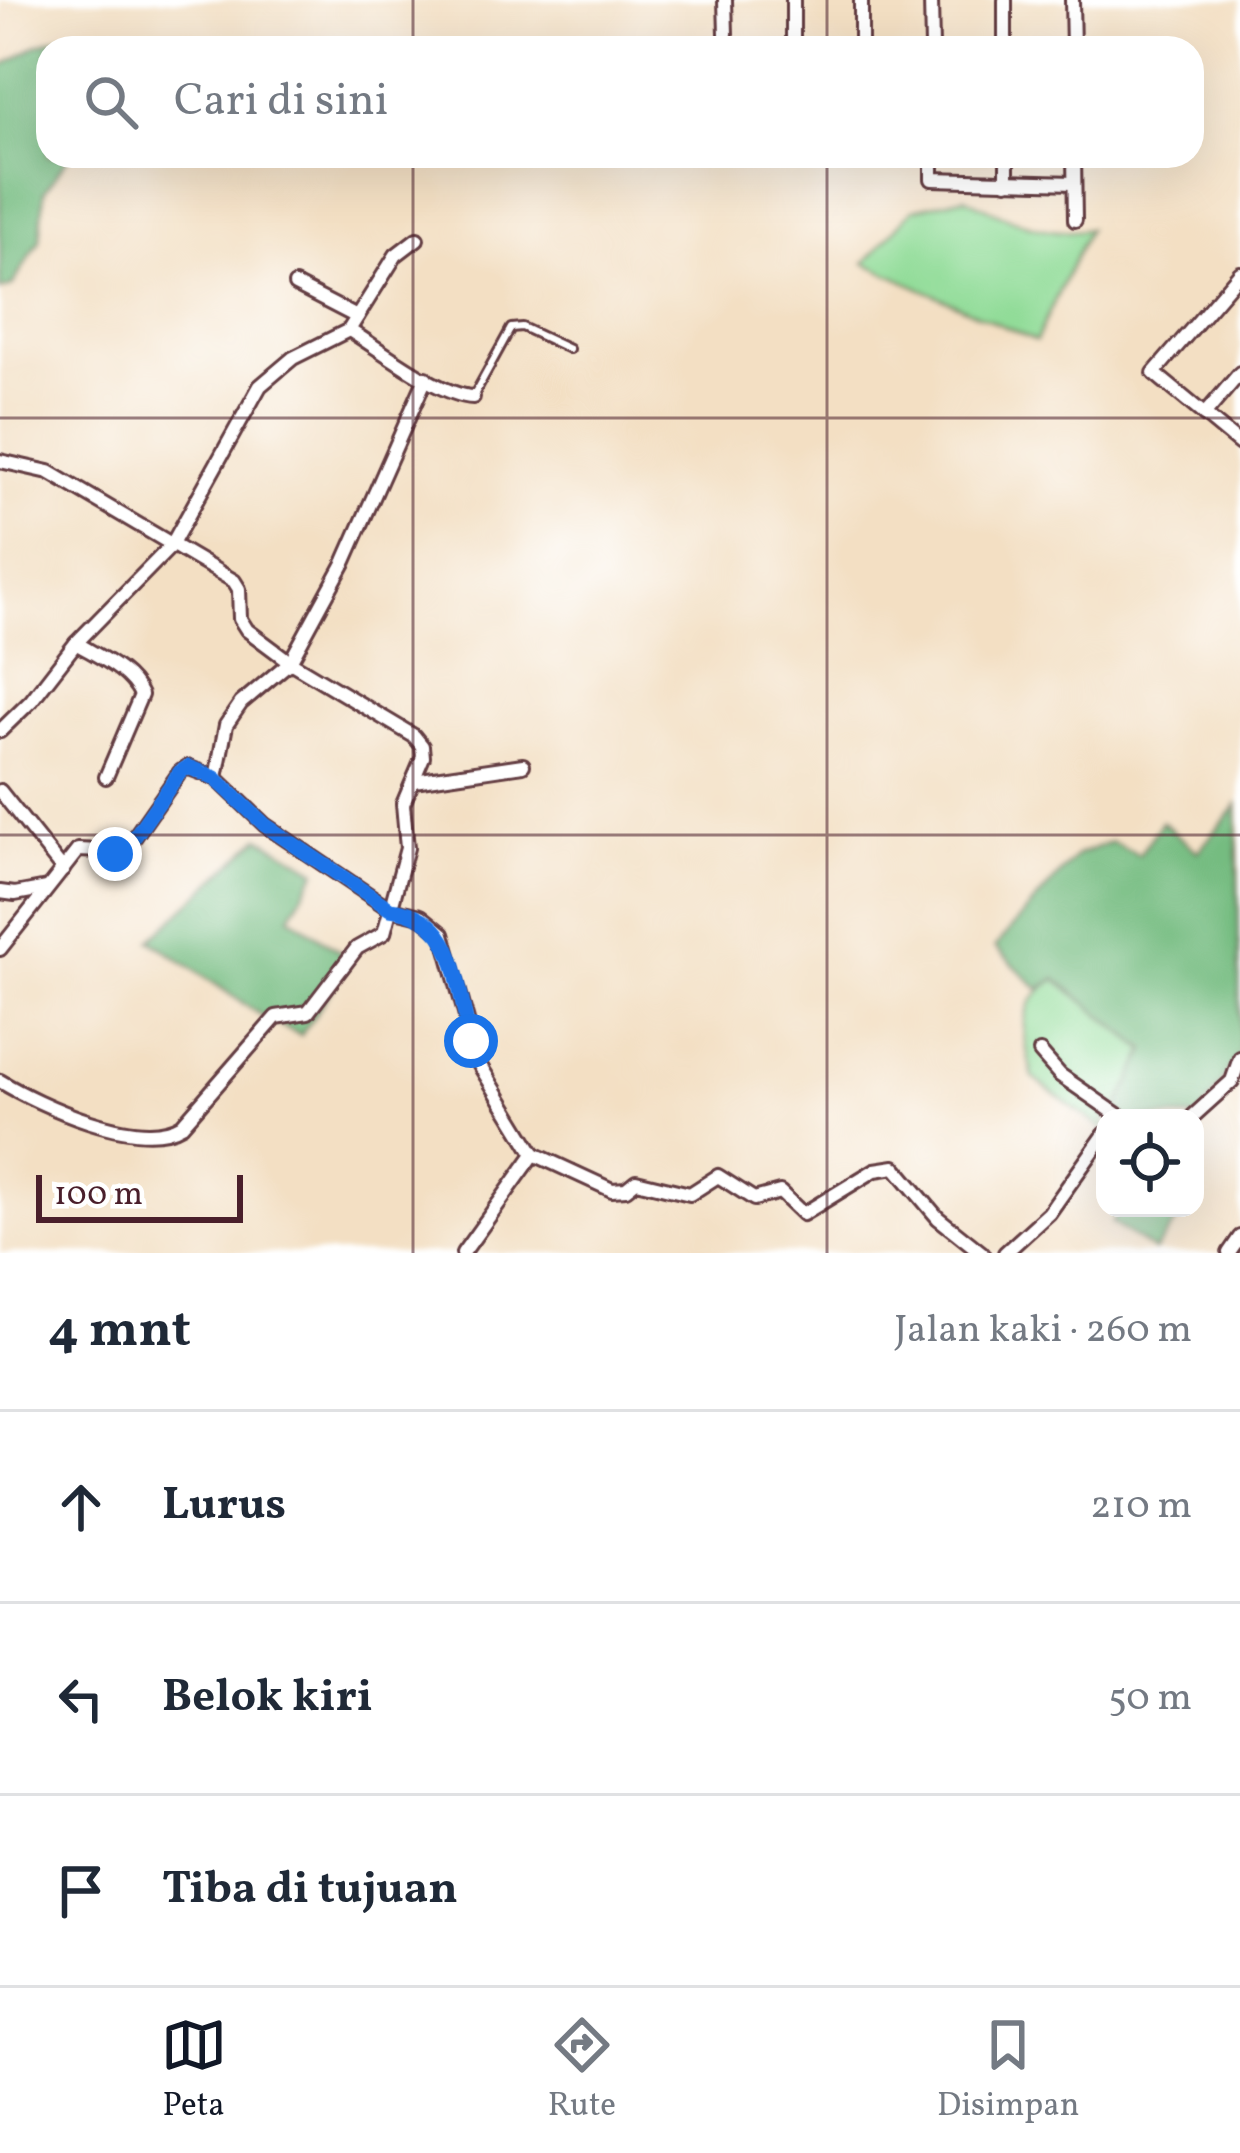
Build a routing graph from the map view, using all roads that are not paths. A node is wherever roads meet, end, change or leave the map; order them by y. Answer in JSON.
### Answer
{"nodes":[{"id":1,"x":725,"y":0,"type":"edge"},
{"id":2,"x":793,"y":0,"type":"edge"},
{"id":3,"x":861,"y":0,"type":"edge"},
{"id":4,"x":931,"y":0,"type":"edge"},
{"id":5,"x":1005,"y":0,"type":"edge"},
{"id":6,"x":1072,"y":0,"type":"edge"},
{"id":7,"x":725,"y":34,"type":"dead end"},
{"id":8,"x":793,"y":36,"type":"edge"},
{"id":9,"x":861,"y":36,"type":"edge"},
{"id":10,"x":932,"y":36,"type":"edge"},
{"id":11,"x":1005,"y":36,"type":"edge"},
{"id":12,"x":1073,"y":36,"type":"edge"},
{"id":13,"x":932,"y":168,"type":"edge"},
{"id":14,"x":1006,"y":168,"type":"edge"},
{"id":15,"x":1074,"y":168,"type":"edge"},
{"id":16,"x":1007,"y":182,"type":"junction"},
{"id":17,"x":1074,"y":183,"type":"junction"},
{"id":18,"x":1075,"y":220,"type":"dead end"},
{"id":19,"x":417,"y":239,"type":"dead end"},
{"id":20,"x":1240,"y":273,"type":"edge"},
{"id":21,"x":295,"y":285,"type":"dead end"},
{"id":22,"x":357,"y":317,"type":"junction"},
{"id":23,"x":350,"y":331,"type":"junction"},
{"id":24,"x":569,"y":349,"type":"dead end"},
{"id":25,"x":1240,"y":373,"type":"edge"},
{"id":26,"x":427,"y":377,"type":"junction"},
{"id":27,"x":473,"y":397,"type":"joint"},
{"id":28,"x":1204,"y":415,"type":"junction"},
{"id":29,"x":1240,"y":444,"type":"edge"},
{"id":30,"x":0,"y":461,"type":"edge"},
{"id":31,"x":171,"y":546,"type":"junction"},
{"id":32,"x":76,"y":644,"type":"junction"},
{"id":33,"x":290,"y":662,"type":"junction"},
{"id":34,"x":0,"y":731,"type":"edge"},
{"id":35,"x":523,"y":765,"type":"dead end"},
{"id":36,"x":106,"y":777,"type":"dead end"},
{"id":37,"x":215,"y":778,"type":"junction"},
{"id":38,"x":414,"y":782,"type":"junction"},
{"id":39,"x":0,"y":791,"type":"edge"},
{"id":40,"x":63,"y":870,"type":"junction"},
{"id":41,"x":48,"y":888,"type":"junction"},
{"id":42,"x":0,"y":892,"type":"edge"},
{"id":43,"x":390,"y":909,"type":"junction"},
{"id":44,"x":0,"y":949,"type":"edge"},
{"id":45,"x":1040,"y":1052,"type":"dead end"},
{"id":46,"x":1240,"y":1058,"type":"edge"},
{"id":47,"x":0,"y":1081,"type":"edge"},
{"id":48,"x":1236,"y":1086,"type":"edge"},
{"id":49,"x":1108,"y":1109,"type":"edge"},
{"id":50,"x":1204,"y":1109,"type":"edge"},
{"id":51,"x":1096,"y":1147,"type":"edge"},
{"id":52,"x":534,"y":1154,"type":"junction"},
{"id":53,"x":1240,"y":1239,"type":"edge"},
{"id":54,"x":463,"y":1253,"type":"edge"},
{"id":55,"x":982,"y":1253,"type":"edge"},
{"id":56,"x":1005,"y":1253,"type":"edge"},
{"id":57,"x":1229,"y":1253,"type":"edge"}],
"edges":[{"from":1,"to":7,"type":"street"},
{"from":2,"to":8,"type":"street"},
{"from":3,"to":9,"type":"street"},
{"from":4,"to":10,"type":"street"},
{"from":5,"to":11,"type":"street"},
{"from":6,"to":12,"type":"street"},
{"from":13,"to":16,"type":"street"},
{"from":14,"to":16,"type":"street"},
{"from":15,"to":17,"type":"street"},
{"from":16,"to":17,"type":"street"},
{"from":17,"to":18,"type":"street"},
{"from":19,"to":22,"type":"street"},
{"from":20,"to":28,"type":"street"},
{"from":21,"to":22,"type":"street"},
{"from":22,"to":23,"type":"street"},
{"from":23,"to":26,"type":"street"},
{"from":23,"to":31,"type":"street"},
{"from":24,"to":27,"type":"lane"},
{"from":25,"to":28,"type":"street"},
{"from":26,"to":27,"type":"street"},
{"from":26,"to":33,"type":"street"},
{"from":28,"to":29,"type":"street"},
{"from":30,"to":31,"type":"street"},
{"from":31,"to":32,"type":"street"},
{"from":31,"to":33,"type":"street"},
{"from":32,"to":34,"type":"street"},
{"from":32,"to":36,"type":"street"},
{"from":33,"to":37,"type":"street"},
{"from":33,"to":38,"type":"street"},
{"from":35,"to":38,"type":"street"},
{"from":37,"to":40,"type":"street"},
{"from":37,"to":43,"type":"street"},
{"from":38,"to":43,"type":"street"},
{"from":39,"to":40,"type":"street"},
{"from":40,"to":41,"type":"street"},
{"from":41,"to":42,"type":"street"},
{"from":41,"to":44,"type":"street"},
{"from":43,"to":47,"type":"street"},
{"from":43,"to":52,"type":"street"},
{"from":45,"to":49,"type":"street"},
{"from":46,"to":48,"type":"street"},
{"from":48,"to":50,"type":"street"},
{"from":51,"to":56,"type":"street"},
{"from":52,"to":54,"type":"street"},
{"from":52,"to":55,"type":"street"},
{"from":53,"to":57,"type":"street"}]}
